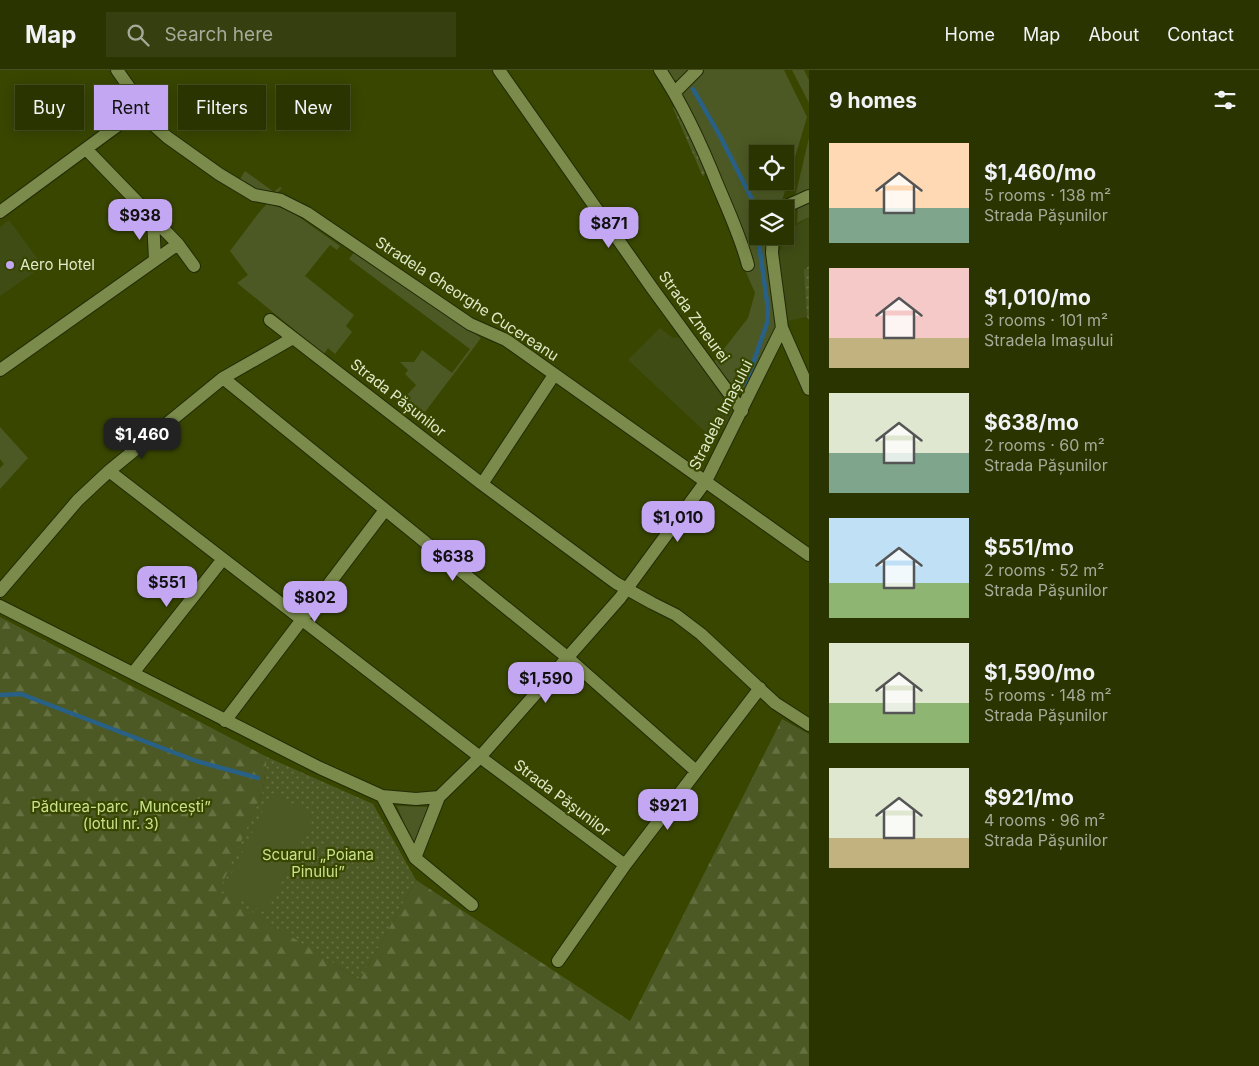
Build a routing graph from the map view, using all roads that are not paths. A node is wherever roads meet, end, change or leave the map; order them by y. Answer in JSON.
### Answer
{"nodes":[{"id":1,"x":116,"y":70,"type":"edge"},
{"id":2,"x":498,"y":70,"type":"edge"},
{"id":3,"x":660,"y":70,"type":"edge"},
{"id":4,"x":697,"y":70,"type":"edge"},
{"id":5,"x":127,"y":85,"type":"edge"},
{"id":6,"x":675,"y":92,"type":"junction"},
{"id":7,"x":113,"y":130,"type":"edge"},
{"id":8,"x":159,"y":130,"type":"edge"},
{"id":9,"x":87,"y":150,"type":"junction"},
{"id":10,"x":809,"y":196,"type":"edge"},
{"id":11,"x":794,"y":203,"type":"edge"},
{"id":12,"x":0,"y":212,"type":"edge"},
{"id":13,"x":153,"y":219,"type":"junction"},
{"id":14,"x":178,"y":244,"type":"junction"},
{"id":15,"x":772,"y":245,"type":"edge"},
{"id":16,"x":155,"y":260,"type":"junction"},
{"id":17,"x":748,"y":265,"type":"dead end"},
{"id":18,"x":194,"y":266,"type":"dead end"},
{"id":19,"x":270,"y":320,"type":"dead end"},
{"id":20,"x":782,"y":328,"type":"junction"},
{"id":21,"x":293,"y":338,"type":"junction"},
{"id":22,"x":0,"y":370,"type":"edge"},
{"id":23,"x":554,"y":375,"type":"junction"},
{"id":24,"x":223,"y":378,"type":"junction"},
{"id":25,"x":809,"y":389,"type":"edge"},
{"id":26,"x":742,"y":411,"type":"junction"},
{"id":27,"x":109,"y":471,"type":"junction"},
{"id":28,"x":706,"y":481,"type":"junction"},
{"id":29,"x":482,"y":484,"type":"junction"},
{"id":30,"x":385,"y":510,"type":"junction"},
{"id":31,"x":809,"y":555,"type":"edge"},
{"id":32,"x":223,"y":559,"type":"junction"},
{"id":33,"x":628,"y":588,"type":"junction"},
{"id":34,"x":0,"y":590,"type":"edge"},
{"id":35,"x":0,"y":606,"type":"edge"},
{"id":36,"x":301,"y":619,"type":"junction"},
{"id":37,"x":568,"y":658,"type":"junction"},
{"id":38,"x":133,"y":673,"type":"junction"},
{"id":39,"x":760,"y":688,"type":"junction"},
{"id":40,"x":225,"y":720,"type":"junction"},
{"id":41,"x":809,"y":725,"type":"edge"},
{"id":42,"x":480,"y":756,"type":"junction"},
{"id":43,"x":696,"y":771,"type":"junction"},
{"id":44,"x":382,"y":796,"type":"junction"},
{"id":45,"x":439,"y":797,"type":"junction"},
{"id":46,"x":415,"y":858,"type":"junction"},
{"id":47,"x":625,"y":865,"type":"junction"},
{"id":48,"x":472,"y":905,"type":"dead end"},
{"id":49,"x":558,"y":961,"type":"dead end"}],
"edges":[{"from":1,"to":5,"type":"street","name":"Stradela Gheorghe Cucereanu"},
{"from":2,"to":26,"type":"street","name":"Strada Zmeurei"},
{"from":3,"to":6,"type":"street"},
{"from":4,"to":6,"type":"street"},
{"from":6,"to":17,"type":"street"},
{"from":7,"to":9,"type":"street"},
{"from":8,"to":23,"type":"street","name":"Stradela Gheorghe Cucereanu"},
{"from":9,"to":12,"type":"street"},
{"from":9,"to":13,"type":"street"},
{"from":10,"to":11,"type":"street"},
{"from":13,"to":14,"type":"street"},
{"from":13,"to":16,"type":"street"},
{"from":14,"to":16,"type":"street"},
{"from":14,"to":18,"type":"street"},
{"from":15,"to":20,"type":"street"},
{"from":16,"to":22,"type":"street"},
{"from":19,"to":21,"type":"street","name":"Strada Pășunilor"},
{"from":20,"to":25,"type":"street"},
{"from":20,"to":26,"type":"street","name":"Stradela Imașului"},
{"from":21,"to":24,"type":"street"},
{"from":21,"to":29,"type":"street","name":"Strada Pășunilor"},
{"from":23,"to":28,"type":"street","name":"Stradela Gheorghe Cucereanu"},
{"from":23,"to":29,"type":"street"},
{"from":24,"to":27,"type":"street"},
{"from":24,"to":30,"type":"street"},
{"from":26,"to":28,"type":"street","name":"Stradela Imașului"},
{"from":27,"to":32,"type":"street","name":"Strada Pășunilor"},
{"from":27,"to":34,"type":"street"},
{"from":28,"to":31,"type":"street","name":"Stradela Gheorghe Cucereanu"},
{"from":28,"to":33,"type":"street","name":"Stradela Imașului"},
{"from":29,"to":33,"type":"street","name":"Strada Pășunilor"},
{"from":30,"to":36,"type":"street"},
{"from":30,"to":37,"type":"street"},
{"from":32,"to":36,"type":"street","name":"Strada Pășunilor"},
{"from":32,"to":38,"type":"street"},
{"from":33,"to":37,"type":"street"},
{"from":33,"to":39,"type":"street","name":"Strada Pășunilor"},
{"from":35,"to":38,"type":"street"},
{"from":36,"to":40,"type":"street"},
{"from":36,"to":42,"type":"street","name":"Strada Pășunilor"},
{"from":37,"to":42,"type":"street"},
{"from":37,"to":43,"type":"street"},
{"from":38,"to":40,"type":"street"},
{"from":39,"to":41,"type":"street","name":"Strada Pășunilor"},
{"from":39,"to":43,"type":"street"},
{"from":40,"to":44,"type":"street"},
{"from":42,"to":45,"type":"street"},
{"from":42,"to":47,"type":"street","name":"Strada Pășunilor"},
{"from":43,"to":47,"type":"street"},
{"from":44,"to":45,"type":"street"},
{"from":44,"to":46,"type":"street"},
{"from":45,"to":46,"type":"street"},
{"from":46,"to":48,"type":"street"},
{"from":47,"to":49,"type":"street"}]}
